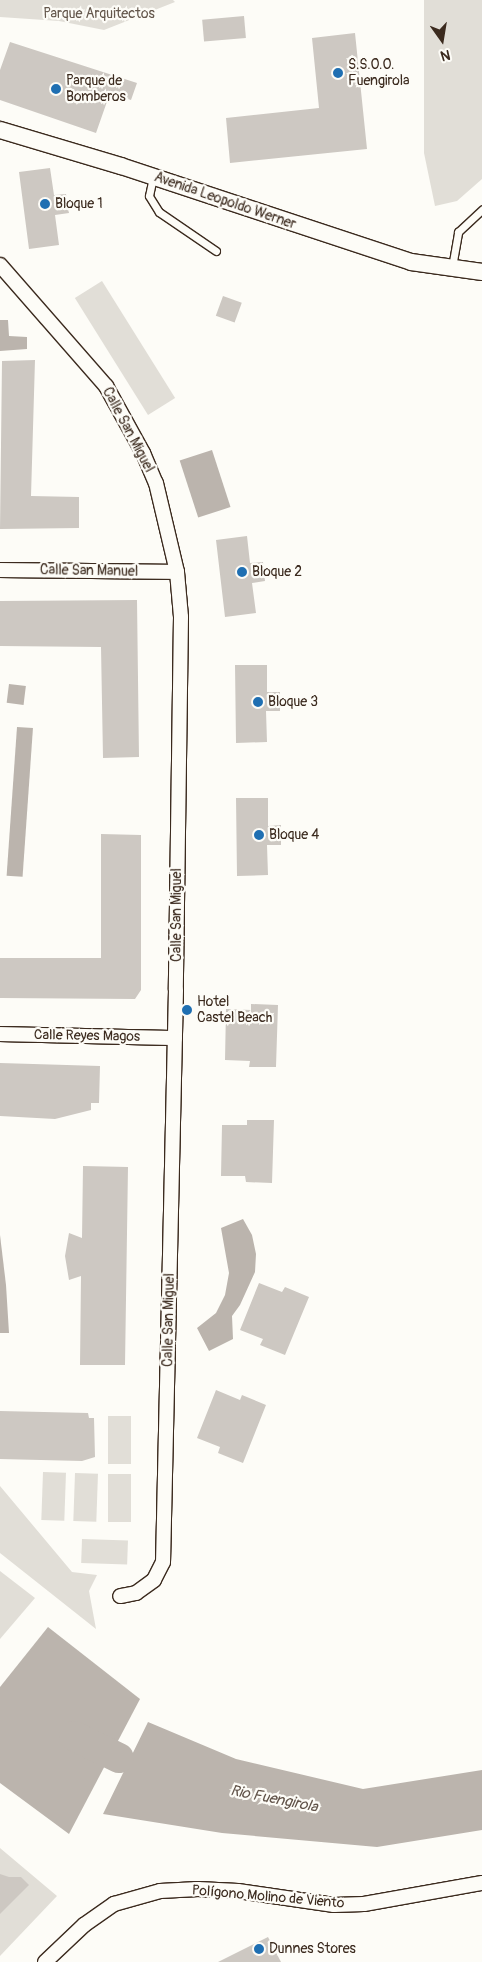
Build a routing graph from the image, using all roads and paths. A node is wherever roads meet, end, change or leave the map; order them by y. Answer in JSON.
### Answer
{"nodes":[{"id":1,"x":0,"y":130,"type":"edge"},
{"id":2,"x":153,"y":177,"type":"junction"},
{"id":3,"x":482,"y":210,"type":"edge"},
{"id":4,"x":216,"y":251,"type":"dead end"},
{"id":5,"x":0,"y":265,"type":"edge"},
{"id":6,"x":451,"y":270,"type":"junction"},
{"id":7,"x":482,"y":272,"type":"edge"},
{"id":8,"x":0,"y":570,"type":"edge"},
{"id":9,"x":177,"y":572,"type":"junction"},
{"id":10,"x":0,"y":1034,"type":"edge"},
{"id":11,"x":175,"y":1038,"type":"junction"},
{"id":12,"x":120,"y":1596,"type":"dead end"},
{"id":13,"x":482,"y":1882,"type":"edge"},
{"id":14,"x":45,"y":1962,"type":"edge"}],
"edges":[{"from":1,"to":2,"type":"street","name":"Avenida Leopoldo Werner"},
{"from":2,"to":4,"type":"lane"},
{"from":2,"to":6,"type":"street","name":"Avenida Leopoldo Werner"},
{"from":3,"to":6,"type":"lane"},
{"from":5,"to":9,"type":"street","name":"Calle San Miguel"},
{"from":6,"to":7,"type":"street","name":"Avenida Leopoldo Werner"},
{"from":8,"to":9,"type":"street","name":"Calle San Manuel"},
{"from":9,"to":11,"type":"street","name":"Calle San Miguel"},
{"from":10,"to":11,"type":"street","name":"Calle Reyes Magos"},
{"from":11,"to":12,"type":"street","name":"Calle San Miguel"},
{"from":13,"to":14,"type":"street","name":"Polígono Molino de Viento"}]}
